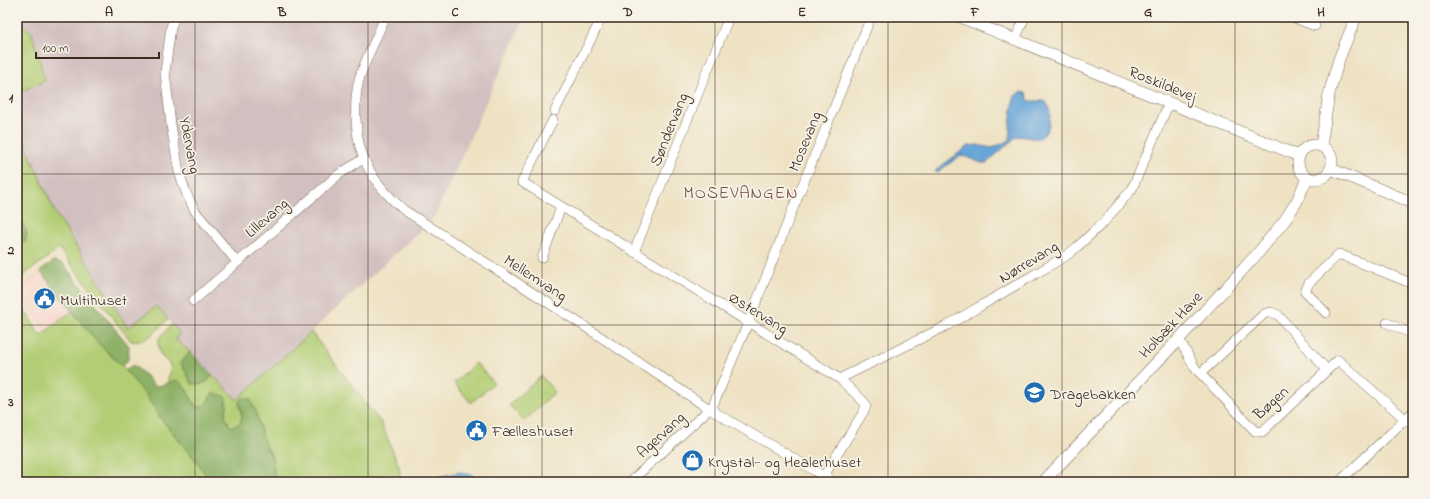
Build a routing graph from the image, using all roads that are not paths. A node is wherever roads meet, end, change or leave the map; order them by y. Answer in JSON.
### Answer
{"nodes":[{"id":1,"x":175,"y":17,"type":"edge"},
{"id":2,"x":385,"y":17,"type":"edge"},
{"id":3,"x":602,"y":17,"type":"edge"},
{"id":4,"x":729,"y":17,"type":"edge"},
{"id":5,"x":870,"y":17,"type":"edge"},
{"id":6,"x":960,"y":17,"type":"edge"},
{"id":7,"x":1025,"y":17,"type":"edge"},
{"id":8,"x":1292,"y":17,"type":"edge"},
{"id":9,"x":1356,"y":17,"type":"edge"},
{"id":10,"x":1315,"y":26,"type":"dead end"},
{"id":11,"x":1015,"y":40,"type":"junction"},
{"id":12,"x":1169,"y":103,"type":"junction"},
{"id":13,"x":555,"y":110,"type":"dead end"},
{"id":14,"x":553,"y":120,"type":"dead end"},
{"id":15,"x":1321,"y":146,"type":"junction"},
{"id":16,"x":1299,"y":156,"type":"junction"},
{"id":17,"x":363,"y":159,"type":"junction"},
{"id":18,"x":1331,"y":169,"type":"junction"},
{"id":19,"x":1307,"y":178,"type":"junction"},
{"id":20,"x":1413,"y":203,"type":"edge"},
{"id":21,"x":561,"y":207,"type":"junction"},
{"id":22,"x":634,"y":252,"type":"junction"},
{"id":23,"x":542,"y":258,"type":"dead end"},
{"id":24,"x":237,"y":262,"type":"junction"},
{"id":25,"x":1413,"y":284,"type":"edge"},
{"id":26,"x":193,"y":301,"type":"dead end"},
{"id":27,"x":1326,"y":313,"type":"dead end"},
{"id":28,"x":748,"y":323,"type":"junction"},
{"id":29,"x":1387,"y":323,"type":"dead end"},
{"id":30,"x":1413,"y":334,"type":"edge"},
{"id":31,"x":1179,"y":339,"type":"junction"},
{"id":32,"x":1327,"y":370,"type":"junction"},
{"id":33,"x":1201,"y":374,"type":"junction"},
{"id":34,"x":840,"y":379,"type":"junction"},
{"id":35,"x":710,"y":409,"type":"junction"},
{"id":36,"x":1413,"y":412,"type":"edge"},
{"id":37,"x":1406,"y":419,"type":"junction"},
{"id":38,"x":1413,"y":426,"type":"edge"},
{"id":39,"x":824,"y":476,"type":"junction"},
{"id":40,"x":630,"y":482,"type":"edge"},
{"id":41,"x":834,"y":482,"type":"edge"},
{"id":42,"x":1043,"y":482,"type":"edge"},
{"id":43,"x":1339,"y":482,"type":"edge"}],
"edges":[{"from":1,"to":24,"type":"street","name":"Ydervang"},
{"from":2,"to":17,"type":"street","name":"Mellemvang"},
{"from":3,"to":13,"type":"street"},
{"from":4,"to":22,"type":"street","name":"Søndervang"},
{"from":5,"to":28,"type":"street","name":"Mosevang"},
{"from":6,"to":11,"type":"street","name":"Roskildevej"},
{"from":7,"to":11,"type":"street"},
{"from":8,"to":10,"type":"street"},
{"from":9,"to":15,"type":"street"},
{"from":11,"to":12,"type":"street","name":"Roskildevej"},
{"from":12,"to":16,"type":"street","name":"Roskildevej"},
{"from":12,"to":34,"type":"street","name":"Nørrevang"},
{"from":14,"to":21,"type":"street","name":"Østervang"},
{"from":15,"to":16,"type":"street"},
{"from":15,"to":18,"type":"street"},
{"from":16,"to":19,"type":"street"},
{"from":17,"to":24,"type":"street","name":"Lillevang"},
{"from":17,"to":35,"type":"street","name":"Mellemvang"},
{"from":18,"to":19,"type":"street"},
{"from":18,"to":20,"type":"street"},
{"from":19,"to":31,"type":"street","name":"Holbæk Have"},
{"from":21,"to":22,"type":"street","name":"Østervang"},
{"from":21,"to":23,"type":"street"},
{"from":22,"to":28,"type":"street","name":"Østervang"},
{"from":24,"to":26,"type":"street","name":"Lillevang"},
{"from":25,"to":27,"type":"street"},
{"from":28,"to":34,"type":"street","name":"Østervang"},
{"from":28,"to":35,"type":"street","name":"Mosevang"},
{"from":29,"to":30,"type":"street"},
{"from":31,"to":33,"type":"street","name":"Bøgen"},
{"from":31,"to":42,"type":"street","name":"Holbæk Have"},
{"from":32,"to":33,"type":"street","name":"Bøgen"},
{"from":32,"to":33,"type":"street"},
{"from":32,"to":37,"type":"street","name":"Bøgen"},
{"from":34,"to":39,"type":"street","name":"Østervang"},
{"from":35,"to":39,"type":"street","name":"Mellemvang"},
{"from":35,"to":40,"type":"street","name":"Agervang"},
{"from":36,"to":37,"type":"street"},
{"from":37,"to":38,"type":"street"},
{"from":37,"to":43,"type":"street"},
{"from":39,"to":41,"type":"street","name":"Mellemvang"}]}
